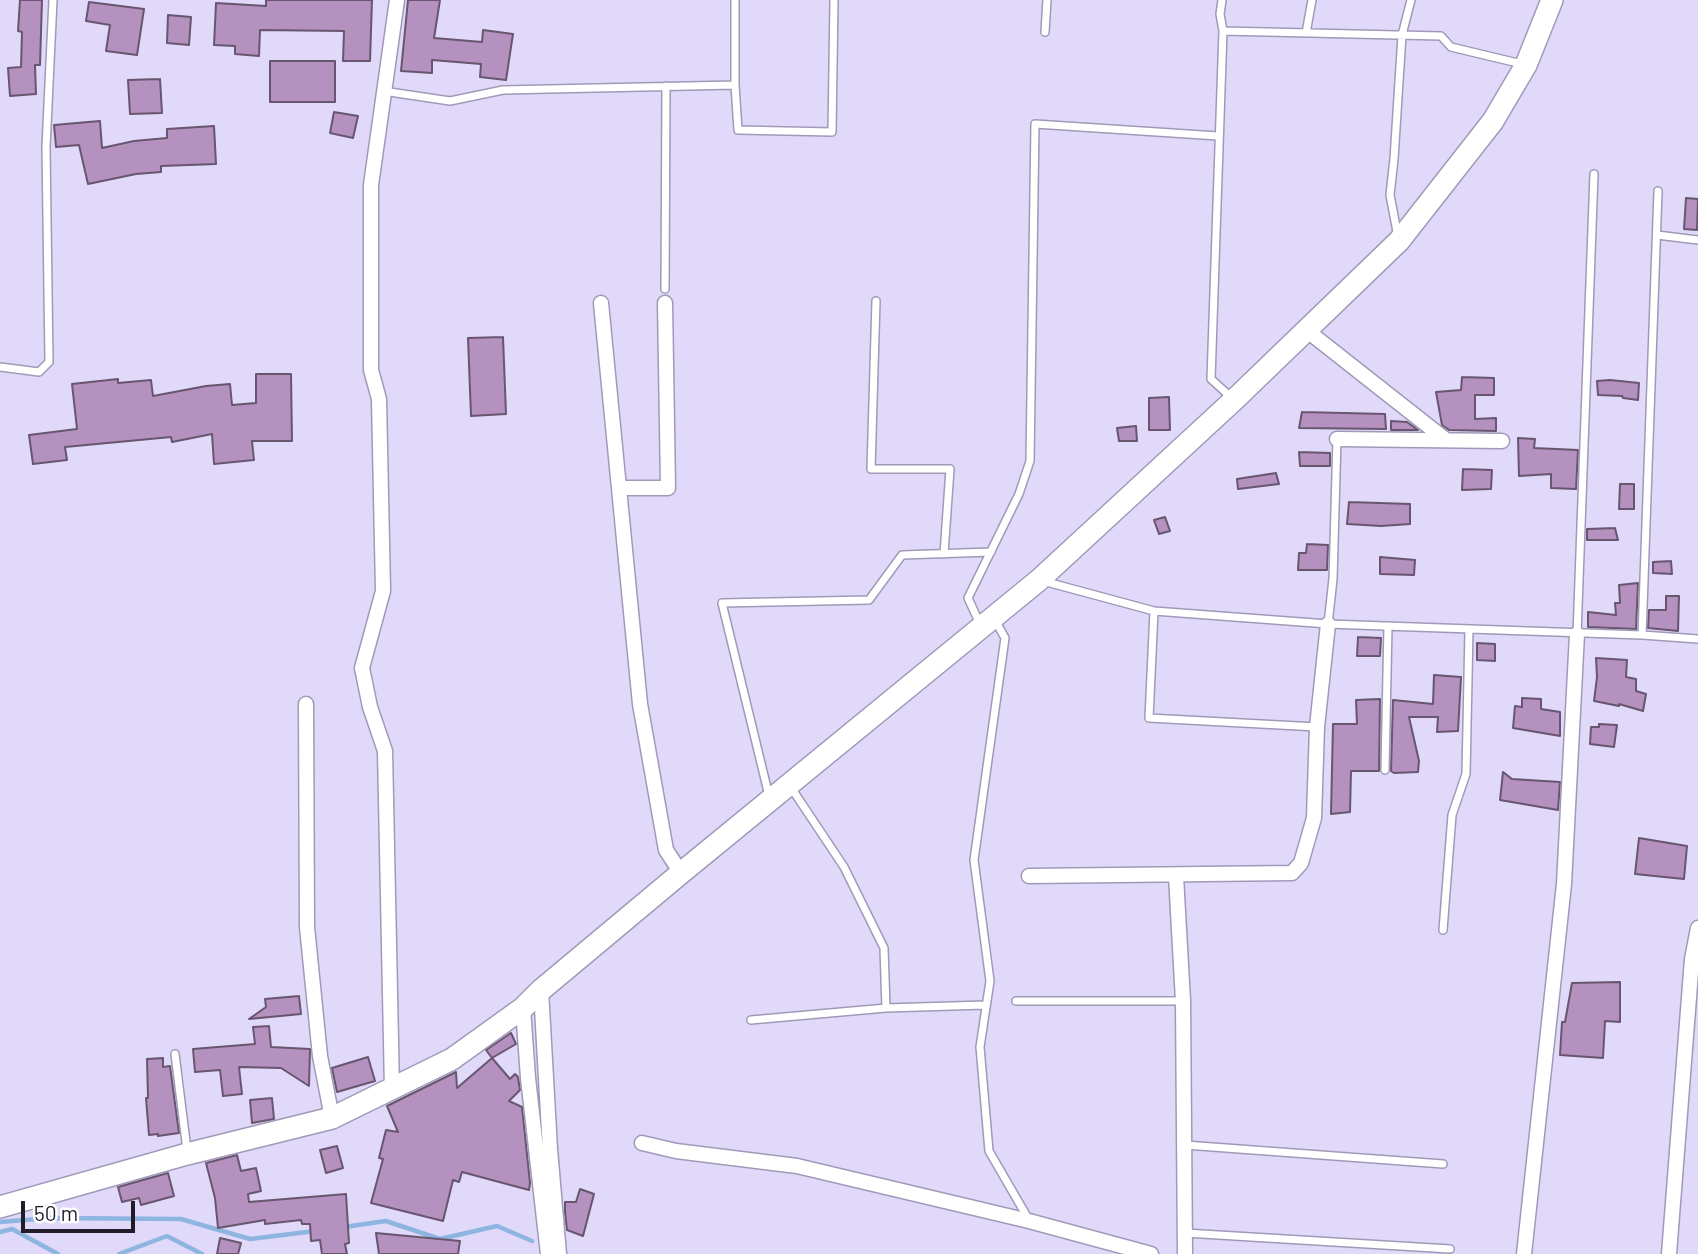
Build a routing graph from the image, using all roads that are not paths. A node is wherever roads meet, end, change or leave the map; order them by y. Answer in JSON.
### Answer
{"nodes":[{"id":1,"x":53,"y":0,"type":"edge"},
{"id":2,"x":397,"y":0,"type":"edge"},
{"id":3,"x":735,"y":0,"type":"edge"},
{"id":4,"x":834,"y":0,"type":"edge"},
{"id":5,"x":1047,"y":0,"type":"edge"},
{"id":6,"x":1222,"y":0,"type":"edge"},
{"id":7,"x":1312,"y":0,"type":"edge"},
{"id":8,"x":1411,"y":0,"type":"edge"},
{"id":9,"x":1552,"y":0,"type":"edge"},
{"id":10,"x":1223,"y":30,"type":"junction"},
{"id":11,"x":1045,"y":32,"type":"dead end"},
{"id":12,"x":1306,"y":33,"type":"junction"},
{"id":13,"x":1402,"y":35,"type":"junction"},
{"id":14,"x":1526,"y":65,"type":"junction"},
{"id":15,"x":735,"y":85,"type":"junction"},
{"id":16,"x":666,"y":86,"type":"junction"},
{"id":17,"x":383,"y":91,"type":"junction"},
{"id":18,"x":1218,"y":136,"type":"junction"},
{"id":19,"x":1594,"y":174,"type":"dead end"},
{"id":20,"x":1658,"y":191,"type":"dead end"},
{"id":21,"x":1657,"y":235,"type":"junction"},
{"id":22,"x":1698,"y":240,"type":"edge"},
{"id":23,"x":1399,"y":241,"type":"junction"},
{"id":24,"x":665,"y":296,"type":"joint"},
{"id":25,"x":876,"y":301,"type":"dead end"},
{"id":26,"x":601,"y":303,"type":"dead end"},
{"id":27,"x":1305,"y":329,"type":"junction"},
{"id":28,"x":0,"y":367,"type":"edge"},
{"id":29,"x":1234,"y":400,"type":"junction"},
{"id":30,"x":1337,"y":439,"type":"joint"},
{"id":31,"x":1446,"y":440,"type":"junction"},
{"id":32,"x":1502,"y":441,"type":"dead end"},
{"id":33,"x":619,"y":488,"type":"junction"},
{"id":34,"x":991,"y":552,"type":"junction"},
{"id":35,"x":944,"y":554,"type":"junction"},
{"id":36,"x":1039,"y":580,"type":"junction"},
{"id":37,"x":1154,"y":611,"type":"junction"},
{"id":38,"x":988,"y":623,"type":"junction"},
{"id":39,"x":1328,"y":624,"type":"junction"},
{"id":40,"x":1388,"y":626,"type":"junction"},
{"id":41,"x":1469,"y":630,"type":"junction"},
{"id":42,"x":1577,"y":634,"type":"junction"},
{"id":43,"x":1642,"y":635,"type":"junction"},
{"id":44,"x":1698,"y":639,"type":"edge"},
{"id":45,"x":306,"y":704,"type":"dead end"},
{"id":46,"x":1317,"y":727,"type":"junction"},
{"id":47,"x":1385,"y":770,"type":"dead end"},
{"id":48,"x":789,"y":785,"type":"junction"},
{"id":49,"x":770,"y":800,"type":"junction"},
{"id":50,"x":681,"y":873,"type":"junction"},
{"id":51,"x":1030,"y":876,"type":"dead end"},
{"id":52,"x":1177,"y":876,"type":"junction"},
{"id":53,"x":1698,"y":928,"type":"edge"},
{"id":54,"x":1443,"y":930,"type":"dead end"},
{"id":55,"x":1695,"y":979,"type":"edge"},
{"id":56,"x":541,"y":990,"type":"junction"},
{"id":57,"x":1016,"y":1001,"type":"dead end"},
{"id":58,"x":1184,"y":1001,"type":"junction"},
{"id":59,"x":985,"y":1004,"type":"junction"},
{"id":60,"x":523,"y":1008,"type":"junction"},
{"id":61,"x":886,"y":1009,"type":"junction"},
{"id":62,"x":751,"y":1020,"type":"dead end"},
{"id":63,"x":175,"y":1054,"type":"dead end"},
{"id":64,"x":392,"y":1090,"type":"junction"},
{"id":65,"x":332,"y":1118,"type":"junction"},
{"id":66,"x":642,"y":1143,"type":"dead end"},
{"id":67,"x":1185,"y":1145,"type":"junction"},
{"id":68,"x":187,"y":1154,"type":"junction"},
{"id":69,"x":1443,"y":1164,"type":"dead end"},
{"id":70,"x":0,"y":1207,"type":"edge"},
{"id":71,"x":1029,"y":1221,"type":"junction"},
{"id":72,"x":1185,"y":1233,"type":"junction"},
{"id":73,"x":1450,"y":1249,"type":"dead end"},
{"id":74,"x":548,"y":1254,"type":"edge"},
{"id":75,"x":559,"y":1254,"type":"edge"},
{"id":76,"x":1151,"y":1254,"type":"edge"},
{"id":77,"x":1185,"y":1254,"type":"edge"},
{"id":78,"x":1524,"y":1254,"type":"edge"},
{"id":79,"x":1669,"y":1254,"type":"edge"}],
"edges":[{"from":1,"to":28,"type":"lane"},
{"from":2,"to":17,"type":"street"},
{"from":3,"to":15,"type":"lane"},
{"from":4,"to":15,"type":"lane"},
{"from":5,"to":11,"type":"lane"},
{"from":6,"to":10,"type":"lane"},
{"from":7,"to":12,"type":"lane"},
{"from":8,"to":13,"type":"lane"},
{"from":9,"to":14,"type":"main road"},
{"from":10,"to":12,"type":"lane"},
{"from":10,"to":18,"type":"lane"},
{"from":12,"to":13,"type":"lane"},
{"from":13,"to":14,"type":"lane"},
{"from":13,"to":23,"type":"lane"},
{"from":14,"to":23,"type":"main road"},
{"from":15,"to":16,"type":"lane"},
{"from":16,"to":17,"type":"lane"},
{"from":16,"to":24,"type":"lane"},
{"from":17,"to":64,"type":"street"},
{"from":18,"to":29,"type":"lane"},
{"from":18,"to":34,"type":"lane"},
{"from":19,"to":42,"type":"lane"},
{"from":20,"to":21,"type":"lane"},
{"from":21,"to":22,"type":"lane"},
{"from":21,"to":43,"type":"lane"},
{"from":23,"to":27,"type":"main road"},
{"from":24,"to":33,"type":"street"},
{"from":25,"to":35,"type":"lane"},
{"from":26,"to":33,"type":"street"},
{"from":27,"to":29,"type":"main road"},
{"from":27,"to":31,"type":"street"},
{"from":29,"to":36,"type":"main road"},
{"from":30,"to":31,"type":"street"},
{"from":30,"to":39,"type":"lane"},
{"from":31,"to":32,"type":"street"},
{"from":33,"to":50,"type":"street"},
{"from":34,"to":35,"type":"lane"},
{"from":34,"to":38,"type":"lane"},
{"from":35,"to":49,"type":"lane"},
{"from":36,"to":37,"type":"lane"},
{"from":36,"to":38,"type":"main road"},
{"from":37,"to":39,"type":"lane"},
{"from":37,"to":46,"type":"lane"},
{"from":38,"to":48,"type":"main road"},
{"from":38,"to":59,"type":"lane"},
{"from":39,"to":40,"type":"lane"},
{"from":39,"to":46,"type":"street"},
{"from":40,"to":41,"type":"lane"},
{"from":40,"to":47,"type":"lane"},
{"from":41,"to":42,"type":"lane"},
{"from":41,"to":54,"type":"lane"},
{"from":42,"to":43,"type":"lane"},
{"from":42,"to":78,"type":"street"},
{"from":43,"to":44,"type":"lane"},
{"from":45,"to":65,"type":"street"},
{"from":46,"to":52,"type":"street"},
{"from":48,"to":49,"type":"main road"},
{"from":48,"to":61,"type":"lane"},
{"from":49,"to":50,"type":"main road"},
{"from":50,"to":56,"type":"main road"},
{"from":51,"to":52,"type":"street"},
{"from":52,"to":58,"type":"street"},
{"from":53,"to":55,"type":"street"},
{"from":55,"to":79,"type":"street"},
{"from":56,"to":60,"type":"main road"},
{"from":56,"to":75,"type":"street"},
{"from":57,"to":58,"type":"lane"},
{"from":58,"to":67,"type":"street"},
{"from":59,"to":61,"type":"lane"},
{"from":59,"to":71,"type":"lane"},
{"from":60,"to":64,"type":"main road"},
{"from":60,"to":74,"type":"street"},
{"from":61,"to":62,"type":"lane"},
{"from":63,"to":68,"type":"lane"},
{"from":64,"to":65,"type":"main road"},
{"from":65,"to":68,"type":"main road"},
{"from":66,"to":71,"type":"street"},
{"from":67,"to":69,"type":"lane"},
{"from":67,"to":72,"type":"street"},
{"from":68,"to":70,"type":"main road"},
{"from":71,"to":76,"type":"street"},
{"from":72,"to":73,"type":"lane"},
{"from":72,"to":77,"type":"street"}]}
